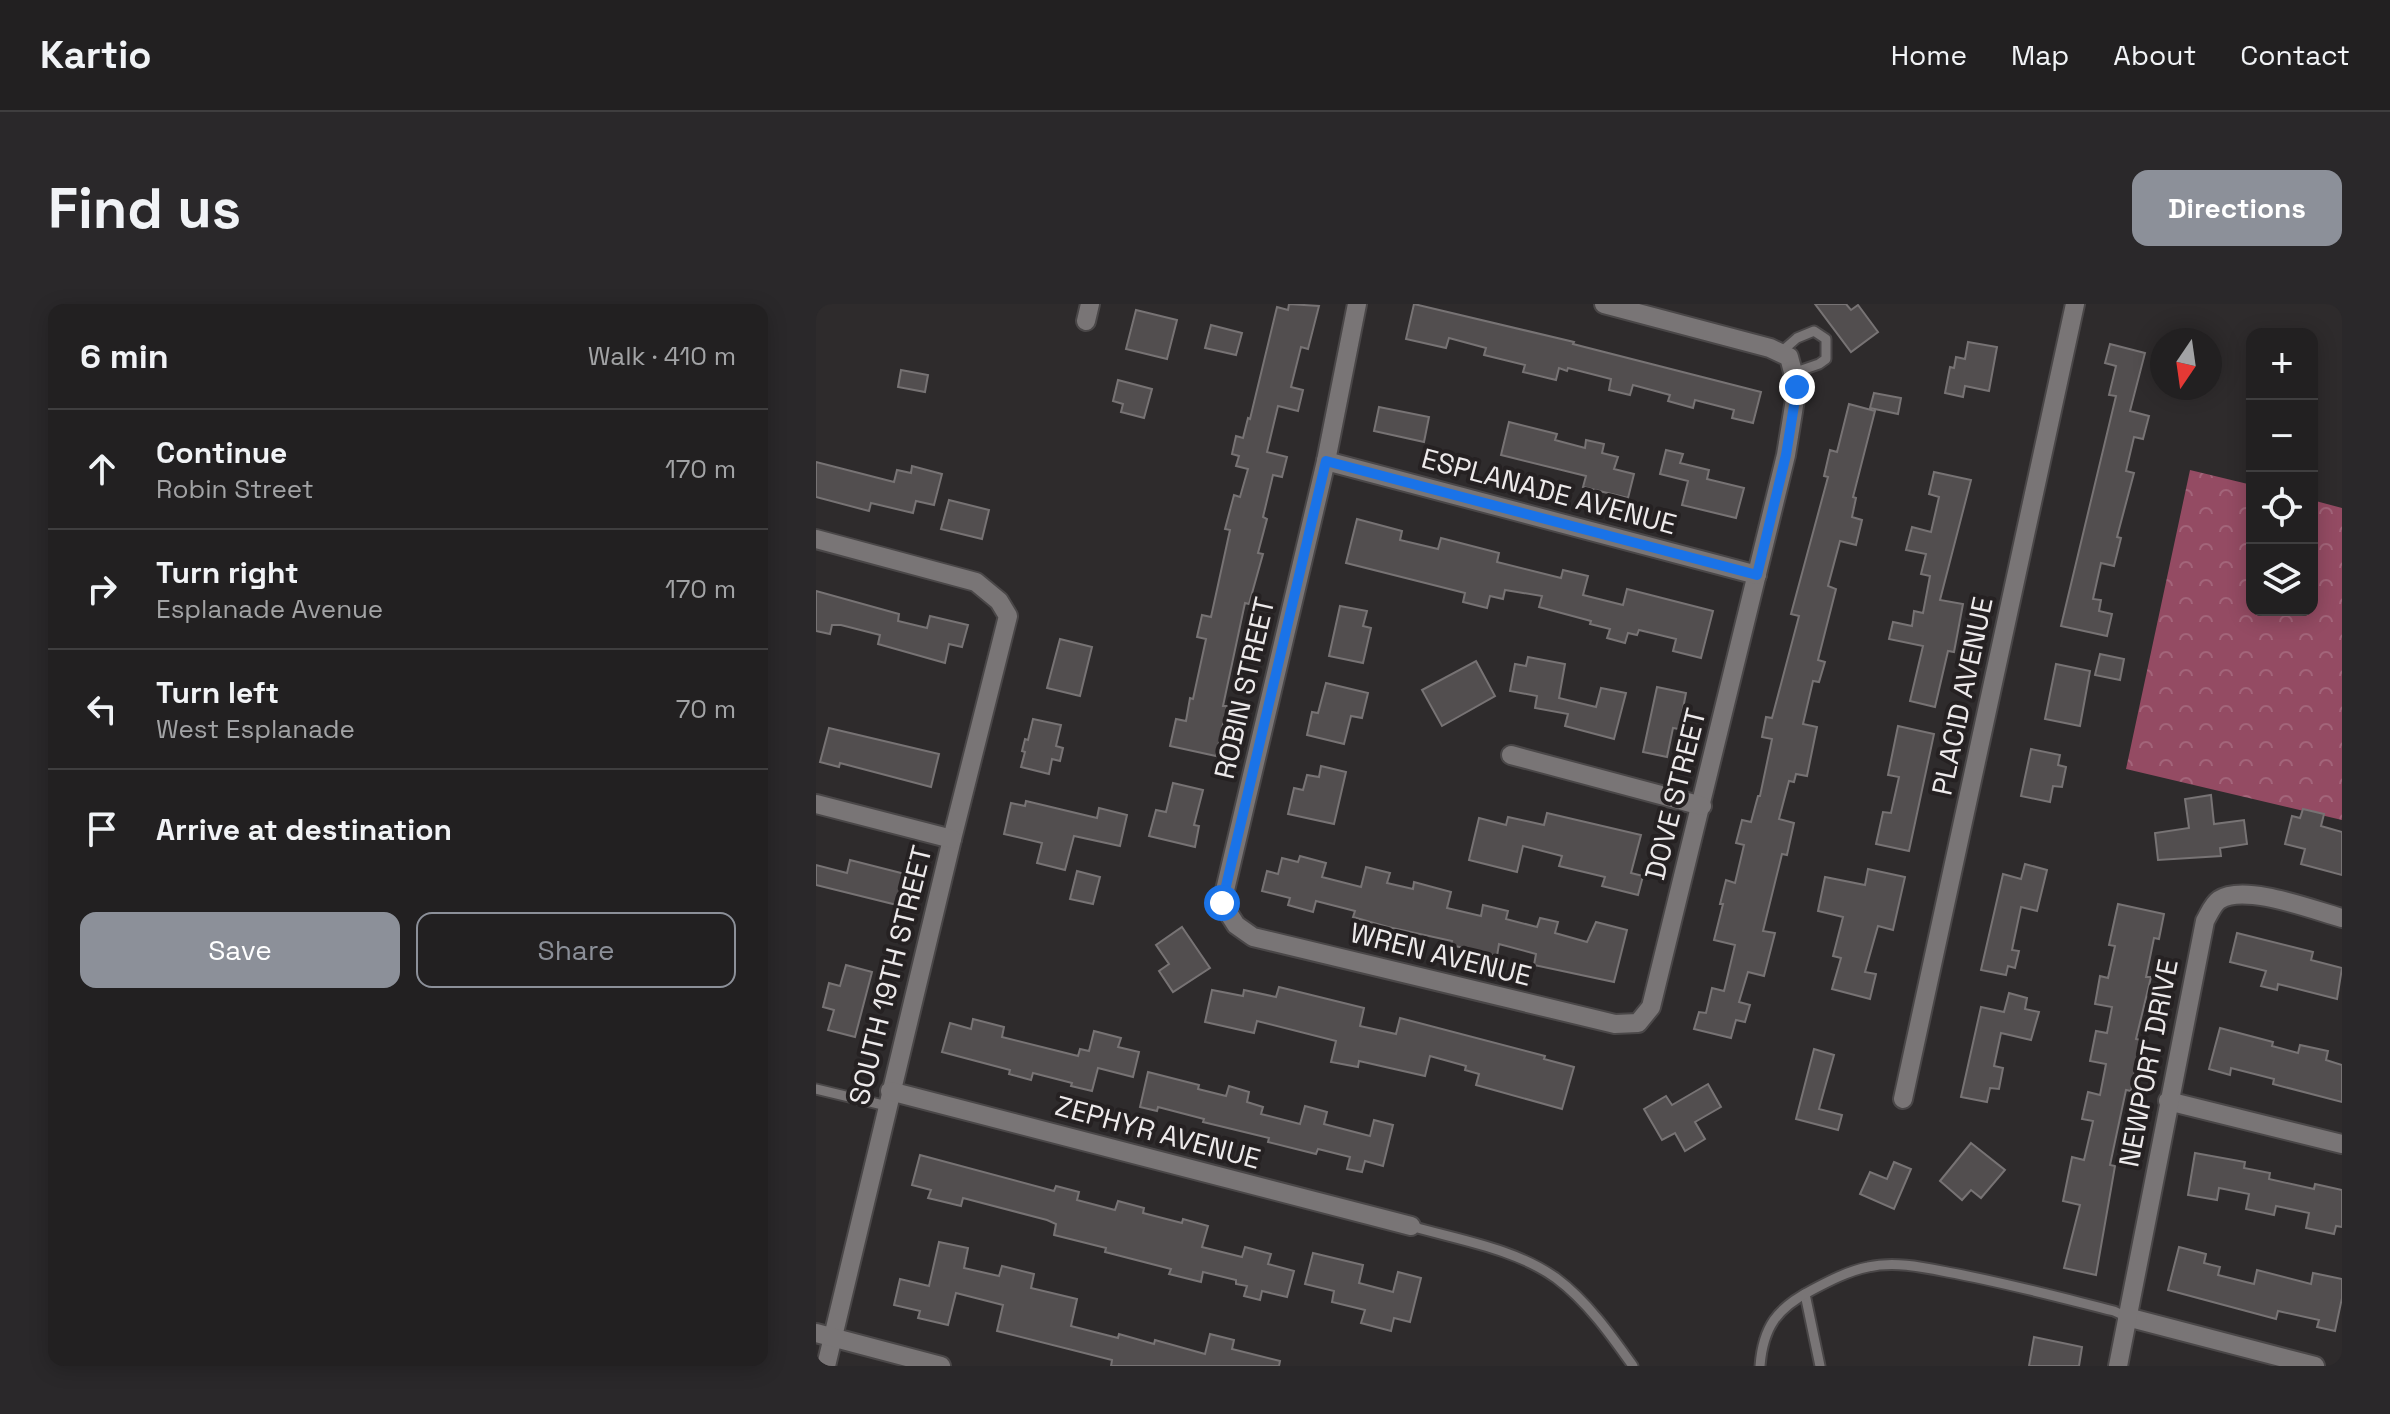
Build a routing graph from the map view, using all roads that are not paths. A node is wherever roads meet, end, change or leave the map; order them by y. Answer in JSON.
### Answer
{"nodes":[{"id":1,"x":1357,"y":304,"type":"edge"},
{"id":2,"x":1604,"y":304,"type":"edge"},
{"id":3,"x":2075,"y":304,"type":"edge"},
{"id":4,"x":1780,"y":353,"type":"junction"},
{"id":5,"x":1793,"y":373,"type":"junction"},
{"id":6,"x":1326,"y":461,"type":"junction"},
{"id":7,"x":816,"y":539,"type":"edge"},
{"id":8,"x":1757,"y":575,"type":"junction"},
{"id":9,"x":1511,"y":755,"type":"dead end"},
{"id":10,"x":816,"y":804,"type":"edge"},
{"id":11,"x":1702,"y":806,"type":"junction"},
{"id":12,"x":952,"y":839,"type":"junction"},
{"id":13,"x":2342,"y":918,"type":"edge"},
{"id":14,"x":1236,"y":925,"type":"joint"},
{"id":15,"x":1638,"y":1023,"type":"joint"},
{"id":16,"x":816,"y":1089,"type":"edge"},
{"id":17,"x":889,"y":1099,"type":"junction"},
{"id":18,"x":1903,"y":1099,"type":"dead end"},
{"id":19,"x":2168,"y":1101,"type":"junction"},
{"id":20,"x":2342,"y":1144,"type":"edge"},
{"id":21,"x":1411,"y":1226,"type":"joint"},
{"id":22,"x":1805,"y":1294,"type":"junction"},
{"id":23,"x":2127,"y":1317,"type":"junction"},
{"id":24,"x":824,"y":1335,"type":"edge"},
{"id":25,"x":826,"y":1366,"type":"edge"},
{"id":26,"x":941,"y":1366,"type":"edge"},
{"id":27,"x":1633,"y":1366,"type":"edge"},
{"id":28,"x":1760,"y":1366,"type":"edge"},
{"id":29,"x":1820,"y":1366,"type":"edge"},
{"id":30,"x":2118,"y":1366,"type":"edge"},
{"id":31,"x":2315,"y":1366,"type":"edge"}],
"edges":[{"from":1,"to":6,"type":"street","name":"ROBIN STREET"},
{"from":2,"to":4,"type":"street"},
{"from":3,"to":18,"type":"street","name":"PLACID AVENUE"},
{"from":4,"to":5,"type":"street"},
{"from":4,"to":5,"type":"lane"},
{"from":5,"to":8,"type":"street","name":"DOVE STREET"},
{"from":6,"to":8,"type":"street","name":"ESPLANADE AVENUE"},
{"from":6,"to":14,"type":"street","name":"ROBIN STREET"},
{"from":7,"to":12,"type":"street","name":"SOUTH 19TH STREET"},
{"from":8,"to":11,"type":"street","name":"DOVE STREET"},
{"from":9,"to":11,"type":"street"},
{"from":10,"to":12,"type":"street"},
{"from":11,"to":15,"type":"street","name":"DOVE STREET"},
{"from":12,"to":17,"type":"street","name":"SOUTH 19TH STREET"},
{"from":13,"to":19,"type":"street","name":"NEWPORT DRIVE"},
{"from":14,"to":15,"type":"street","name":"WREN AVENUE"},
{"from":16,"to":17,"type":"lane"},
{"from":17,"to":21,"type":"street","name":"ZEPHYR AVENUE"},
{"from":17,"to":24,"type":"street","name":"SOUTH 19TH STREET"},
{"from":19,"to":20,"type":"street"},
{"from":19,"to":23,"type":"street","name":"NEWPORT DRIVE"},
{"from":21,"to":27,"type":"lane"},
{"from":22,"to":23,"type":"lane"},
{"from":22,"to":28,"type":"lane"},
{"from":22,"to":29,"type":"lane"},
{"from":23,"to":30,"type":"street","name":"NEWPORT DRIVE"},
{"from":23,"to":31,"type":"street"},
{"from":24,"to":25,"type":"street","name":"SOUTH 19TH STREET"},
{"from":24,"to":26,"type":"street"}]}
